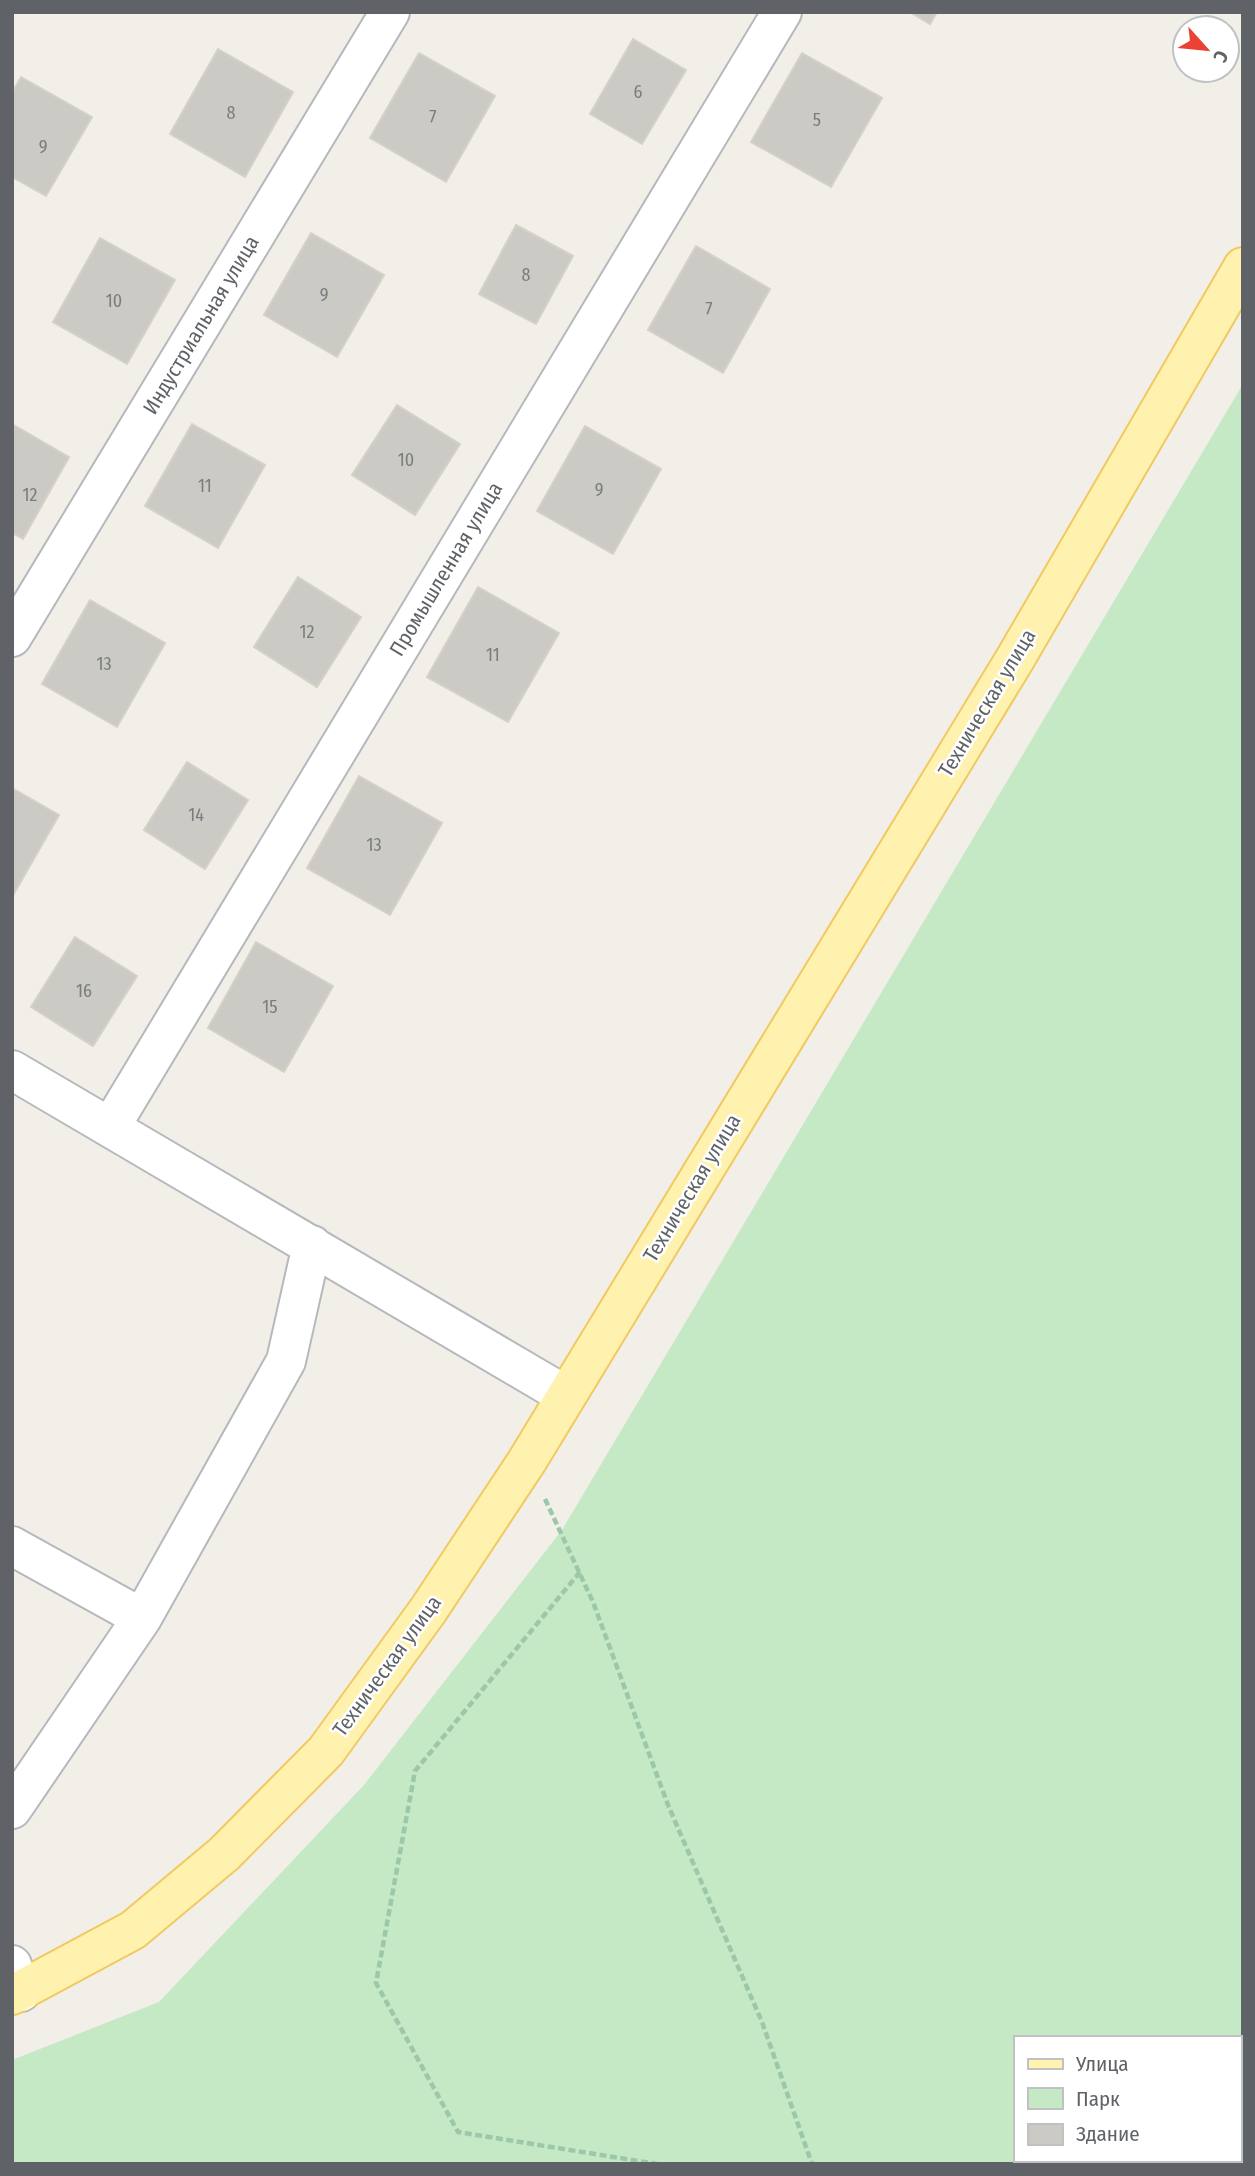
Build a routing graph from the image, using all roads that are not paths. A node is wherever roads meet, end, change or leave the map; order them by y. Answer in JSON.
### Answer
{"nodes":[{"id":1,"x":390,"y":12,"type":"edge"},
{"id":2,"x":782,"y":12,"type":"edge"},
{"id":3,"x":1243,"y":267,"type":"edge"},
{"id":4,"x":12,"y":637,"type":"edge"},
{"id":5,"x":12,"y":1070,"type":"edge"},
{"id":6,"x":111,"y":1126,"type":"junction"},
{"id":7,"x":312,"y":1245,"type":"junction"},
{"id":8,"x":565,"y":1395,"type":"junction"},
{"id":9,"x":12,"y":1546,"type":"edge"},
{"id":10,"x":142,"y":1618,"type":"junction"},
{"id":11,"x":12,"y":1809,"type":"edge"},
{"id":12,"x":15,"y":1984,"type":"edge"}],
"edges":[{"from":1,"to":4,"type":"street","name":"Индустриальная улица"},
{"from":2,"to":6,"type":"street","name":"Промышленная улица"},
{"from":3,"to":8,"type":"main road","name":"Техническая улица"},
{"from":5,"to":6,"type":"street"},
{"from":6,"to":7,"type":"street"},
{"from":7,"to":8,"type":"street"},
{"from":7,"to":10,"type":"street"},
{"from":8,"to":12,"type":"main road","name":"Техническая улица"},
{"from":9,"to":10,"type":"street"},
{"from":10,"to":11,"type":"street"}]}
